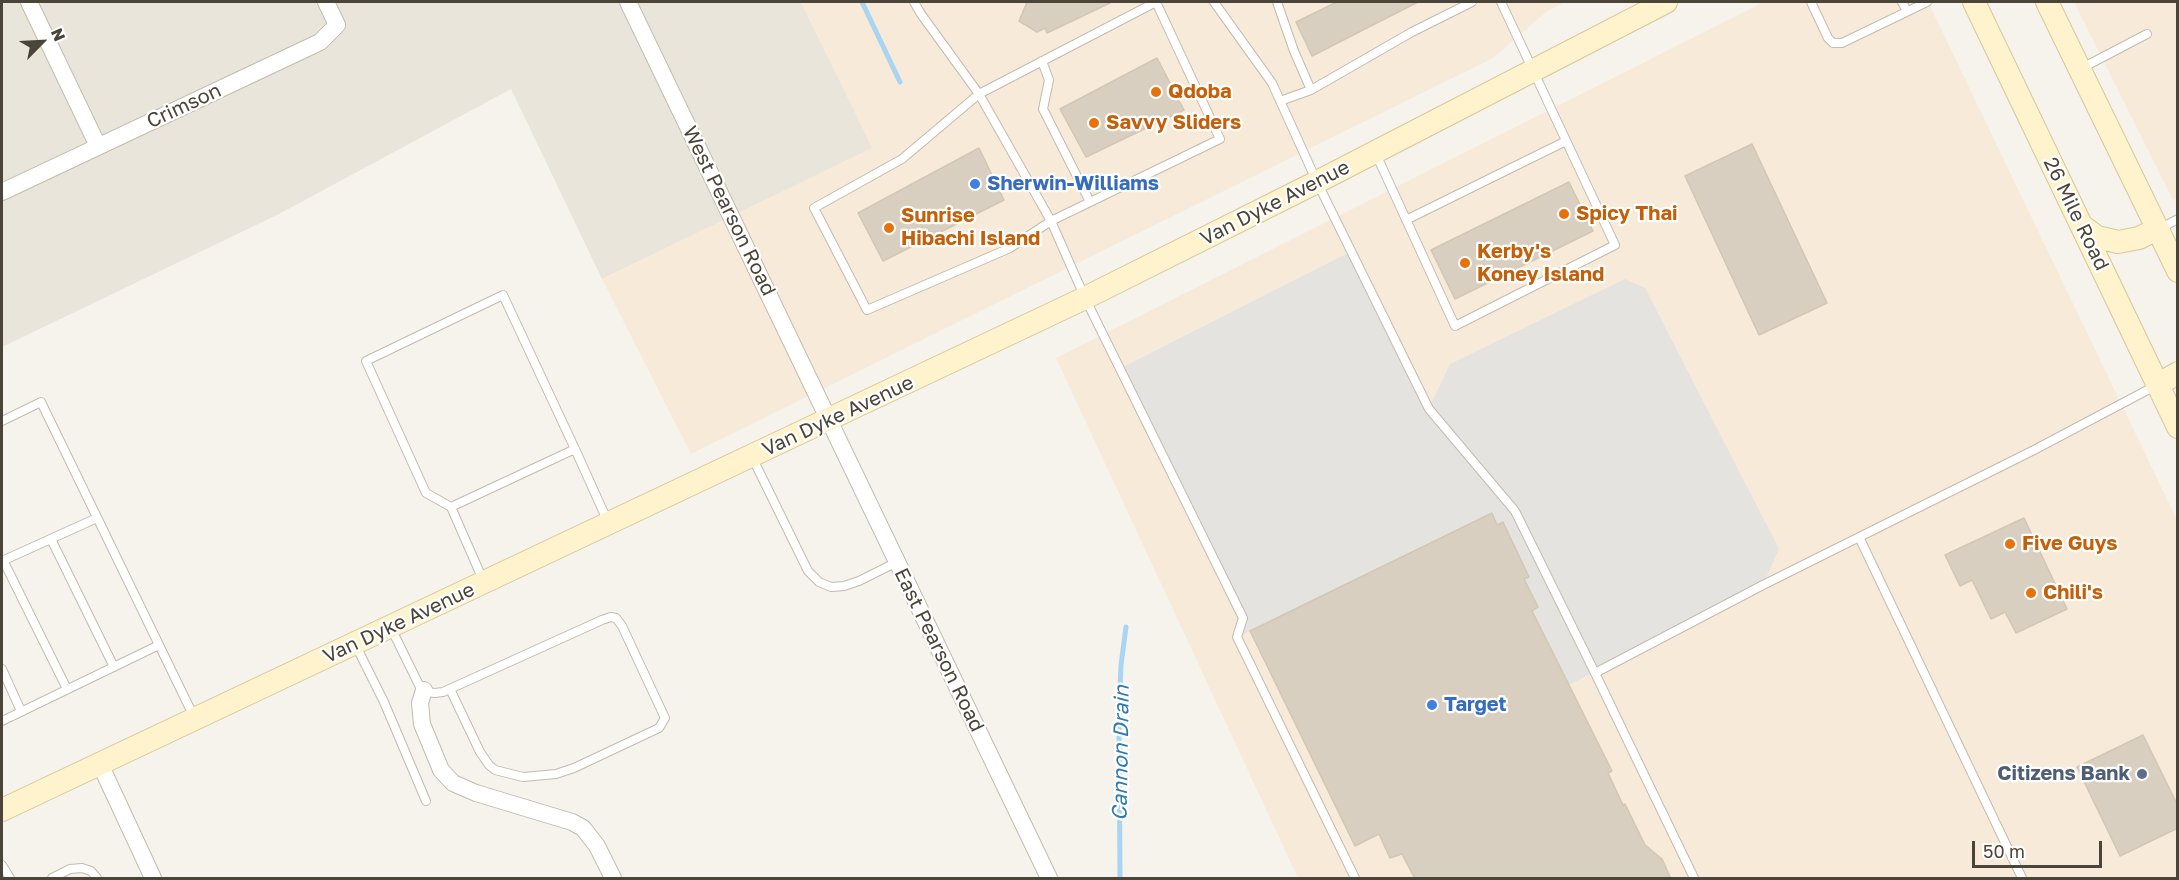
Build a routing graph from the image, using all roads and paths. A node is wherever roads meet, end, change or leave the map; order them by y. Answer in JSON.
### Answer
{"nodes":[{"id":1,"x":29,"y":2,"type":"edge"},
{"id":2,"x":326,"y":2,"type":"edge"},
{"id":3,"x":628,"y":2,"type":"edge"},
{"id":4,"x":914,"y":2,"type":"edge"},
{"id":5,"x":1156,"y":2,"type":"edge"},
{"id":6,"x":1214,"y":2,"type":"edge"},
{"id":7,"x":1277,"y":2,"type":"edge"},
{"id":8,"x":1451,"y":2,"type":"edge"},
{"id":9,"x":1472,"y":2,"type":"edge"},
{"id":10,"x":1501,"y":2,"type":"edge"},
{"id":11,"x":1666,"y":2,"type":"edge"},
{"id":12,"x":1811,"y":2,"type":"edge"},
{"id":13,"x":1902,"y":2,"type":"edge"},
{"id":14,"x":1927,"y":2,"type":"edge"},
{"id":15,"x":1974,"y":2,"type":"edge"},
{"id":16,"x":2047,"y":2,"type":"edge"},
{"id":17,"x":1456,"y":11,"type":"junction"},
{"id":18,"x":1907,"y":11,"type":"junction"},
{"id":19,"x":2147,"y":34,"type":"dead end"},
{"id":20,"x":1041,"y":61,"type":"junction"},
{"id":21,"x":2080,"y":69,"type":"junction"},
{"id":22,"x":1533,"y":70,"type":"junction"},
{"id":23,"x":1311,"y":90,"type":"junction"},
{"id":24,"x":979,"y":94,"type":"junction"},
{"id":25,"x":1280,"y":101,"type":"junction"},
{"id":26,"x":1566,"y":141,"type":"junction"},
{"id":27,"x":98,"y":146,"type":"junction"},
{"id":28,"x":1375,"y":152,"type":"junction"},
{"id":29,"x":1317,"y":182,"type":"junction"},
{"id":30,"x":2,"y":192,"type":"edge"},
{"id":31,"x":1090,"y":202,"type":"junction"},
{"id":32,"x":1406,"y":220,"type":"junction"},
{"id":33,"x":1051,"y":221,"type":"junction"},
{"id":34,"x":2168,"y":224,"type":"edge"},
{"id":35,"x":2081,"y":225,"type":"junction"},
{"id":36,"x":2178,"y":271,"type":"edge"},
{"id":37,"x":1085,"y":298,"type":"junction"},
{"id":38,"x":2178,"y":373,"type":"edge"},
{"id":39,"x":2157,"y":385,"type":"junction"},
{"id":40,"x":2,"y":421,"type":"edge"},
{"id":41,"x":830,"y":421,"type":"junction"},
{"id":42,"x":2178,"y":427,"type":"edge"},
{"id":43,"x":575,"y":449,"type":"junction"},
{"id":44,"x":752,"y":457,"type":"junction"},
{"id":45,"x":451,"y":507,"type":"junction"},
{"id":46,"x":97,"y":518,"type":"junction"},
{"id":47,"x":609,"y":524,"type":"junction"},
{"id":48,"x":1858,"y":537,"type":"junction"},
{"id":49,"x":51,"y":539,"type":"junction"},
{"id":50,"x":2,"y":561,"type":"edge"},
{"id":51,"x":897,"y":562,"type":"junction"},
{"id":52,"x":485,"y":583,"type":"junction"},
{"id":53,"x":390,"y":627,"type":"junction"},
{"id":54,"x":355,"y":644,"type":"junction"},
{"id":55,"x":159,"y":645,"type":"junction"},
{"id":56,"x":114,"y":667,"type":"junction"},
{"id":57,"x":2,"y":669,"type":"edge"},
{"id":58,"x":1595,"y":673,"type":"junction"},
{"id":59,"x":67,"y":689,"type":"junction"},
{"id":60,"x":450,"y":689,"type":"junction"},
{"id":61,"x":424,"y":690,"type":"junction"},
{"id":62,"x":21,"y":711,"type":"junction"},
{"id":63,"x":195,"y":720,"type":"junction"},
{"id":64,"x":2,"y":721,"type":"edge"},
{"id":65,"x":100,"y":764,"type":"junction"},
{"id":66,"x":426,"y":801,"type":"dead end"},
{"id":67,"x":2,"y":810,"type":"edge"},
{"id":68,"x":2,"y":865,"type":"edge"},
{"id":69,"x":10,"y":879,"type":"edge"},
{"id":70,"x":52,"y":879,"type":"edge"},
{"id":71,"x":97,"y":879,"type":"edge"},
{"id":72,"x":153,"y":879,"type":"edge"},
{"id":73,"x":613,"y":879,"type":"edge"},
{"id":74,"x":1049,"y":879,"type":"edge"},
{"id":75,"x":1356,"y":879,"type":"edge"},
{"id":76,"x":1694,"y":879,"type":"edge"},
{"id":77,"x":2022,"y":879,"type":"edge"}],
"edges":[{"from":1,"to":27,"type":"street"},
{"from":2,"to":27,"type":"street","name":"Crimson"},
{"from":3,"to":41,"type":"street","name":"West Pearson Road"},
{"from":4,"to":24,"type":"lane"},
{"from":5,"to":20,"type":"lane"},
{"from":5,"to":31,"type":"lane"},
{"from":6,"to":25,"type":"lane"},
{"from":7,"to":23,"type":"lane"},
{"from":8,"to":17,"type":"lane"},
{"from":9,"to":17,"type":"lane"},
{"from":10,"to":22,"type":"lane"},
{"from":11,"to":22,"type":"main road","name":"Van Dyke Avenue"},
{"from":12,"to":18,"type":"lane"},
{"from":13,"to":18,"type":"lane"},
{"from":14,"to":18,"type":"lane"},
{"from":15,"to":35,"type":"main road","name":"26 Mile Road"},
{"from":16,"to":21,"type":"main road"},
{"from":17,"to":23,"type":"lane"},
{"from":19,"to":21,"type":"lane"},
{"from":20,"to":24,"type":"lane"},
{"from":20,"to":31,"type":"lane"},
{"from":21,"to":34,"type":"main road"},
{"from":22,"to":26,"type":"lane"},
{"from":22,"to":28,"type":"main road","name":"Van Dyke Avenue"},
{"from":23,"to":25,"type":"lane"},
{"from":24,"to":33,"type":"lane"},
{"from":24,"to":33,"type":"lane"},
{"from":25,"to":29,"type":"lane"},
{"from":26,"to":32,"type":"lane"},
{"from":26,"to":32,"type":"lane"},
{"from":27,"to":30,"type":"street","name":"Crimson"},
{"from":28,"to":29,"type":"main road","name":"Van Dyke Avenue"},
{"from":28,"to":32,"type":"lane"},
{"from":29,"to":37,"type":"main road","name":"Van Dyke Avenue"},
{"from":29,"to":58,"type":"lane"},
{"from":31,"to":33,"type":"lane"},
{"from":33,"to":37,"type":"lane"},
{"from":34,"to":35,"type":"main road"},
{"from":34,"to":36,"type":"main road"},
{"from":35,"to":39,"type":"main road","name":"26 Mile Road"},
{"from":37,"to":41,"type":"main road","name":"Van Dyke Avenue"},
{"from":37,"to":75,"type":"lane"},
{"from":38,"to":39,"type":"main road"},
{"from":39,"to":42,"type":"main road","name":"26 Mile Road"},
{"from":39,"to":48,"type":"lane"},
{"from":40,"to":46,"type":"lane"},
{"from":41,"to":44,"type":"main road","name":"Van Dyke Avenue"},
{"from":41,"to":51,"type":"street","name":"East Pearson Road"},
{"from":43,"to":45,"type":"lane"},
{"from":43,"to":45,"type":"lane"},
{"from":43,"to":47,"type":"lane"},
{"from":44,"to":47,"type":"main road","name":"Van Dyke Avenue"},
{"from":44,"to":51,"type":"lane"},
{"from":45,"to":52,"type":"lane"},
{"from":46,"to":49,"type":"lane"},
{"from":46,"to":55,"type":"lane"},
{"from":47,"to":52,"type":"main road","name":"Van Dyke Avenue"},
{"from":48,"to":58,"type":"lane"},
{"from":48,"to":77,"type":"lane"},
{"from":49,"to":50,"type":"lane"},
{"from":49,"to":56,"type":"lane"},
{"from":50,"to":59,"type":"lane"},
{"from":51,"to":74,"type":"street","name":"East Pearson Road"},
{"from":52,"to":53,"type":"main road","name":"Van Dyke Avenue"},
{"from":53,"to":54,"type":"main road","name":"Van Dyke Avenue"},
{"from":53,"to":61,"type":"lane"},
{"from":54,"to":63,"type":"main road","name":"Van Dyke Avenue"},
{"from":54,"to":66,"type":"lane"},
{"from":55,"to":56,"type":"lane"},
{"from":55,"to":63,"type":"lane"},
{"from":56,"to":59,"type":"lane"},
{"from":57,"to":62,"type":"lane"},
{"from":58,"to":76,"type":"lane"},
{"from":59,"to":62,"type":"lane"},
{"from":60,"to":60,"type":"lane"},
{"from":60,"to":61,"type":"lane"},
{"from":61,"to":73,"type":"street"},
{"from":62,"to":64,"type":"lane"},
{"from":63,"to":65,"type":"main road","name":"Van Dyke Avenue"},
{"from":65,"to":67,"type":"main road","name":"Van Dyke Avenue"},
{"from":65,"to":72,"type":"street"},
{"from":68,"to":69,"type":"lane"},
{"from":70,"to":71,"type":"lane"}]}
